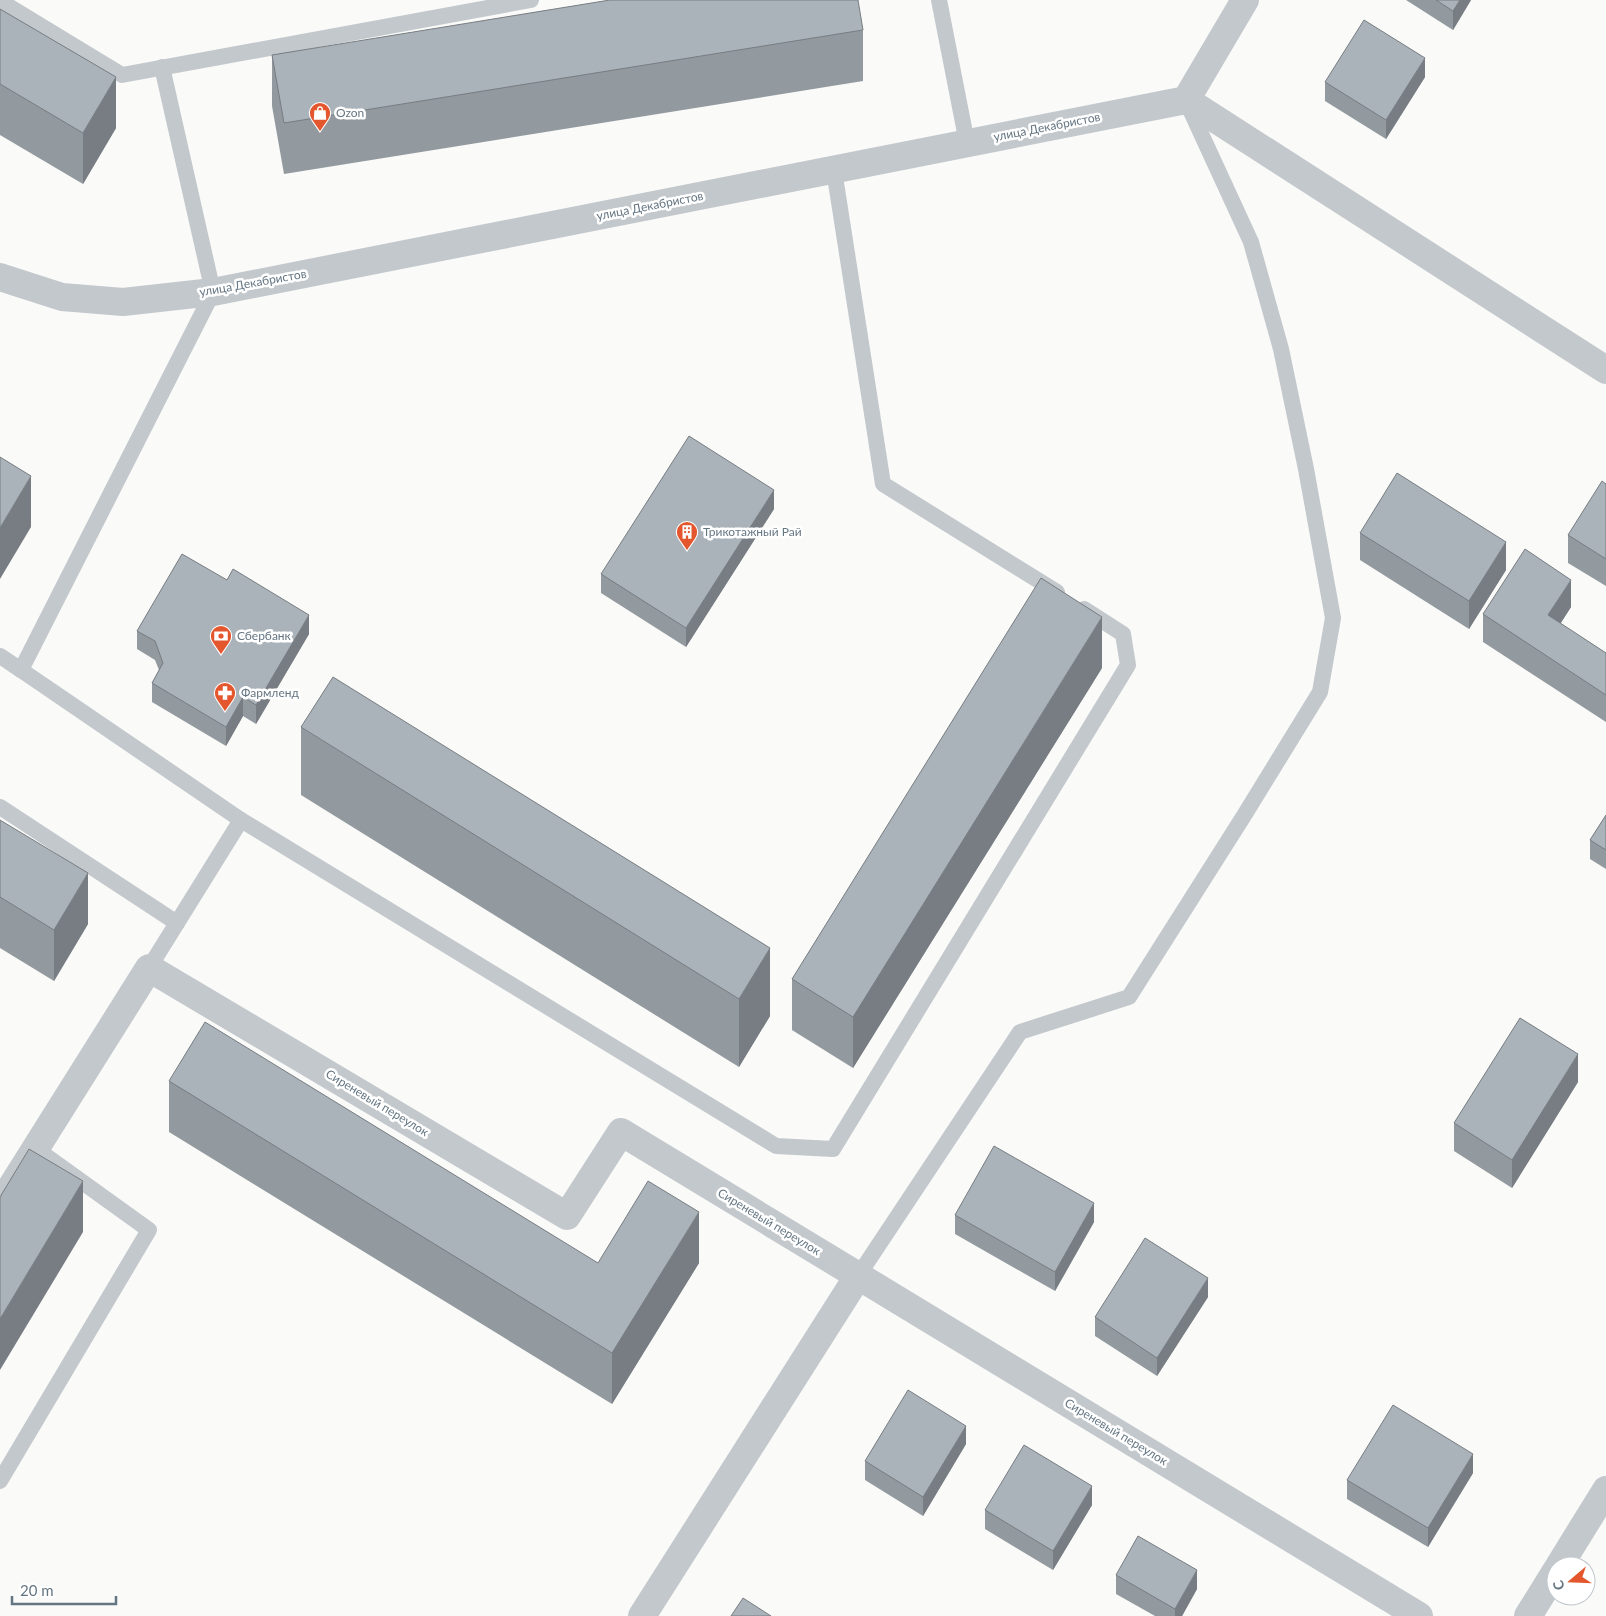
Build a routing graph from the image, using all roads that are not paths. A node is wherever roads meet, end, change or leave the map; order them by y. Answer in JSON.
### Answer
{"nodes":[{"id":1,"x":531,"y":0,"type":"edge"},
{"id":2,"x":939,"y":0,"type":"edge"},
{"id":3,"x":1245,"y":0,"type":"edge"},
{"id":4,"x":0,"y":1,"type":"edge"},
{"id":5,"x":162,"y":68,"type":"junction"},
{"id":6,"x":1186,"y":100,"type":"junction"},
{"id":7,"x":967,"y":143,"type":"junction"},
{"id":8,"x":834,"y":170,"type":"junction"},
{"id":9,"x":0,"y":277,"type":"edge"},
{"id":10,"x":213,"y":292,"type":"junction"},
{"id":11,"x":1606,"y":370,"type":"edge"},
{"id":12,"x":0,"y":656,"type":"edge"},
{"id":13,"x":21,"y":670,"type":"junction"},
{"id":14,"x":0,"y":807,"type":"edge"},
{"id":15,"x":241,"y":820,"type":"junction"},
{"id":16,"x":177,"y":923,"type":"junction"},
{"id":17,"x":149,"y":968,"type":"junction"},
{"id":18,"x":35,"y":1148,"type":"junction"},
{"id":19,"x":0,"y":1205,"type":"edge"},
{"id":20,"x":858,"y":1276,"type":"junction"},
{"id":21,"x":0,"y":1481,"type":"edge"},
{"id":22,"x":1606,"y":1490,"type":"edge"},
{"id":23,"x":1565,"y":1556,"type":"edge"},
{"id":24,"x":1546,"y":1587,"type":"edge"},
{"id":25,"x":642,"y":1616,"type":"edge"},
{"id":26,"x":1419,"y":1616,"type":"edge"},
{"id":27,"x":1528,"y":1616,"type":"edge"}],
"edges":[{"from":1,"to":5,"type":"lane"},
{"from":2,"to":7,"type":"lane"},
{"from":3,"to":6,"type":"street"},
{"from":4,"to":5,"type":"lane"},
{"from":5,"to":10,"type":"lane"},
{"from":6,"to":7,"type":"street","name":"улица Декабристов"},
{"from":6,"to":11,"type":"street"},
{"from":6,"to":20,"type":"lane"},
{"from":7,"to":8,"type":"street","name":"улица Декабристов"},
{"from":8,"to":10,"type":"street","name":"улица Декабристов"},
{"from":8,"to":15,"type":"lane"},
{"from":9,"to":10,"type":"street","name":"улица Декабристов"},
{"from":10,"to":13,"type":"lane"},
{"from":12,"to":13,"type":"lane"},
{"from":13,"to":15,"type":"lane"},
{"from":14,"to":16,"type":"lane"},
{"from":15,"to":16,"type":"lane"},
{"from":16,"to":17,"type":"lane"},
{"from":17,"to":18,"type":"street"},
{"from":17,"to":20,"type":"street","name":"Сиреневый переулок"},
{"from":18,"to":19,"type":"street"},
{"from":18,"to":21,"type":"lane"},
{"from":20,"to":25,"type":"street"},
{"from":20,"to":26,"type":"street","name":"Сиреневый переулок"},
{"from":22,"to":23,"type":"street"},
{"from":24,"to":27,"type":"street"}]}
